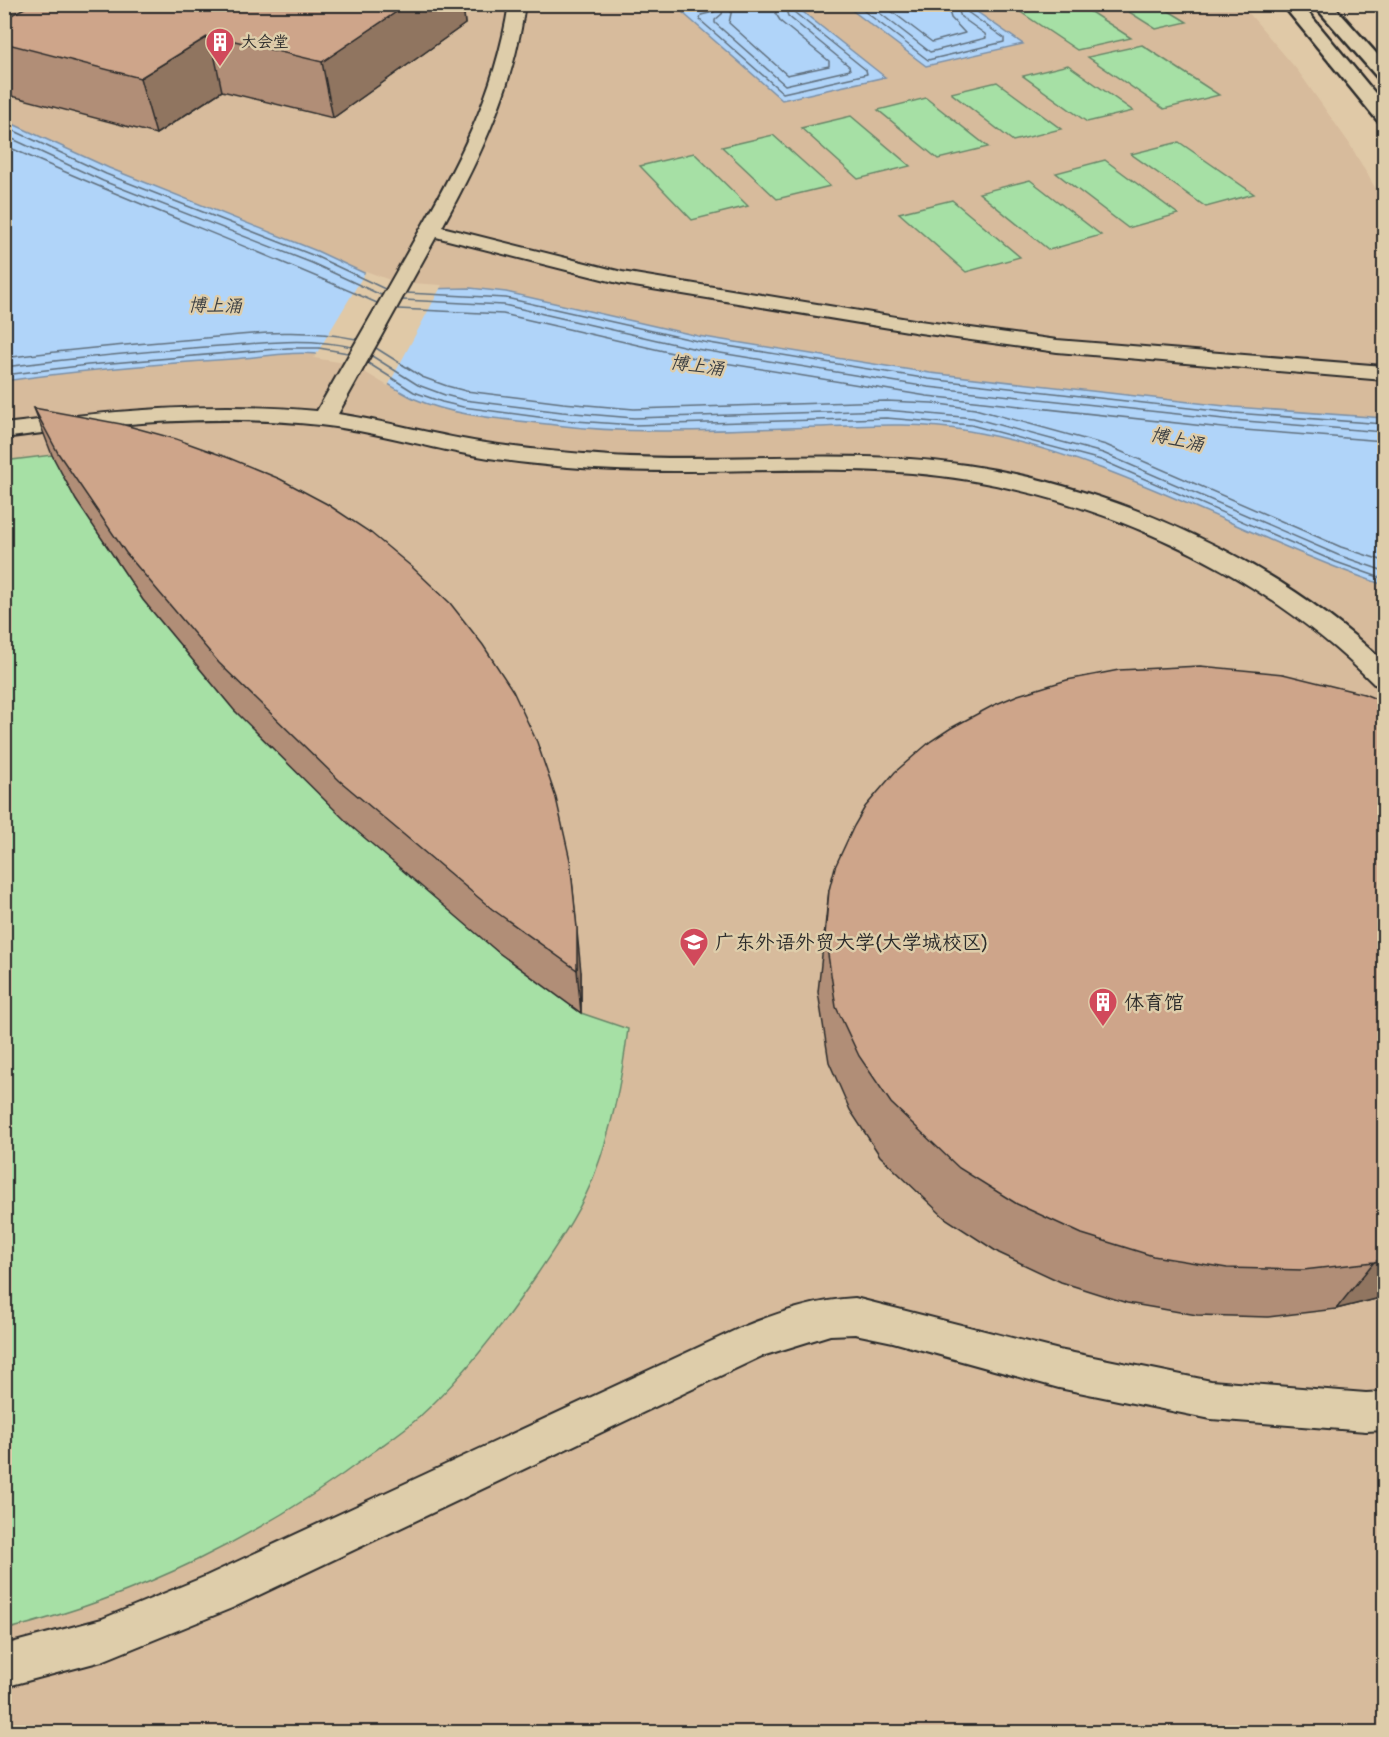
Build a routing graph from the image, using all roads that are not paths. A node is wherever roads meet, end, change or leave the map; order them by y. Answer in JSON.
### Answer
{"nodes":[{"id":1,"x":518,"y":4,"type":"edge"},
{"id":2,"x":1291,"y":4,"type":"edge"},
{"id":3,"x":1322,"y":4,"type":"edge"},
{"id":4,"x":1384,"y":73,"type":"edge"},
{"id":5,"x":1384,"y":116,"type":"edge"},
{"id":6,"x":430,"y":230,"type":"junction"},
{"id":7,"x":1384,"y":373,"type":"edge"},
{"id":8,"x":324,"y":418,"type":"junction"},
{"id":9,"x":4,"y":431,"type":"edge"},
{"id":10,"x":1384,"y":676,"type":"edge"},
{"id":11,"x":1384,"y":1411,"type":"edge"},
{"id":12,"x":4,"y":1666,"type":"edge"}],
"edges":[{"from":1,"to":6,"type":"lane"},
{"from":2,"to":5,"type":"main road"},
{"from":3,"to":4,"type":"main road"},
{"from":6,"to":7,"type":"lane"},
{"from":6,"to":8,"type":"lane"},
{"from":8,"to":9,"type":"lane"},
{"from":8,"to":10,"type":"lane"},
{"from":11,"to":12,"type":"lane"}]}
